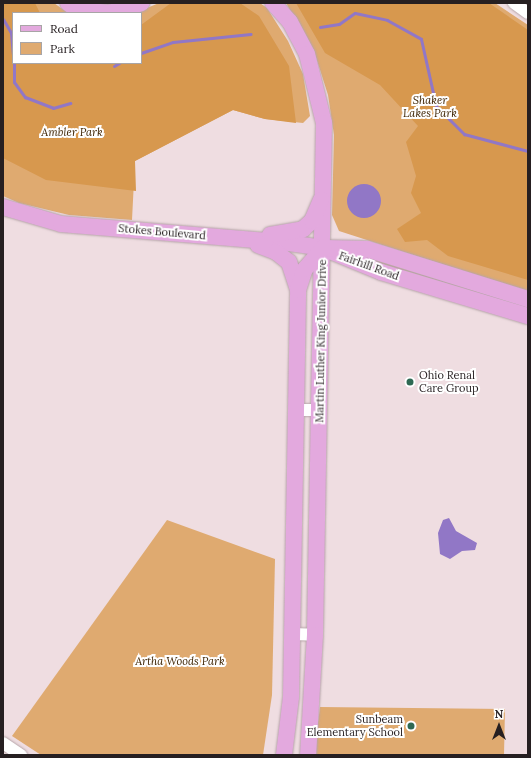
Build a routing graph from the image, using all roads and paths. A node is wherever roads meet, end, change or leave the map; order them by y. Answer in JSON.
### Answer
{"nodes":[{"id":1,"x":68,"y":3,"type":"edge"},
{"id":2,"x":141,"y":3,"type":"edge"},
{"id":3,"x":273,"y":3,"type":"edge"},
{"id":4,"x":514,"y":3,"type":"edge"},
{"id":5,"x":98,"y":12,"type":"edge"},
{"id":6,"x":112,"y":12,"type":"edge"},
{"id":7,"x":528,"y":13,"type":"edge"},
{"id":8,"x":324,"y":189,"type":"junction"},
{"id":9,"x":3,"y":207,"type":"edge"},
{"id":10,"x":240,"y":238,"type":"junction"},
{"id":11,"x":323,"y":248,"type":"junction"},
{"id":12,"x":298,"y":290,"type":"junction"},
{"id":13,"x":512,"y":294,"type":"junction"},
{"id":14,"x":528,"y":298,"type":"edge"},
{"id":15,"x":508,"y":310,"type":"junction"},
{"id":16,"x":528,"y":316,"type":"edge"},
{"id":17,"x":297,"y":410,"type":"junction"},
{"id":18,"x":320,"y":410,"type":"junction"},
{"id":19,"x":292,"y":634,"type":"junction"},
{"id":20,"x":315,"y":635,"type":"junction"},
{"id":21,"x":3,"y":743,"type":"edge"},
{"id":22,"x":21,"y":755,"type":"edge"},
{"id":23,"x":284,"y":755,"type":"edge"},
{"id":24,"x":308,"y":755,"type":"edge"}],
"edges":[{"from":1,"to":5,"type":"main road"},
{"from":2,"to":6,"type":"main road"},
{"from":3,"to":8,"type":"main road"},
{"from":4,"to":7,"type":"street"},
{"from":8,"to":10,"type":"main road"},
{"from":8,"to":11,"type":"main road"},
{"from":9,"to":10,"type":"main road","name":"Stokes Boulevard"},
{"from":10,"to":11,"type":"main road","name":"Stokes Boulevard"},
{"from":10,"to":12,"type":"main road"},
{"from":11,"to":12,"type":"main road","name":"Martin Luther King Junior Drive"},
{"from":11,"to":13,"type":"main road","name":"Fairhill Road"},
{"from":11,"to":15,"type":"main road","name":"Fairhill Road"},
{"from":11,"to":18,"type":"main road","name":"Martin Luther King Junior Drive"},
{"from":12,"to":17,"type":"main road","name":"Martin Luther King Junior Drive"},
{"from":13,"to":14,"type":"main road","name":"Fairhill Road"},
{"from":13,"to":15,"type":"main road"},
{"from":15,"to":16,"type":"main road","name":"Fairhill Road"},
{"from":17,"to":18,"type":"street"},
{"from":17,"to":19,"type":"main road","name":"Martin Luther King Junior Drive"},
{"from":18,"to":20,"type":"main road","name":"Martin Luther King Junior Drive"},
{"from":19,"to":20,"type":"street"},
{"from":19,"to":23,"type":"main road","name":"Martin Luther King Junior Drive"},
{"from":20,"to":24,"type":"main road","name":"Martin Luther King Junior Drive"},
{"from":21,"to":22,"type":"street"}]}
